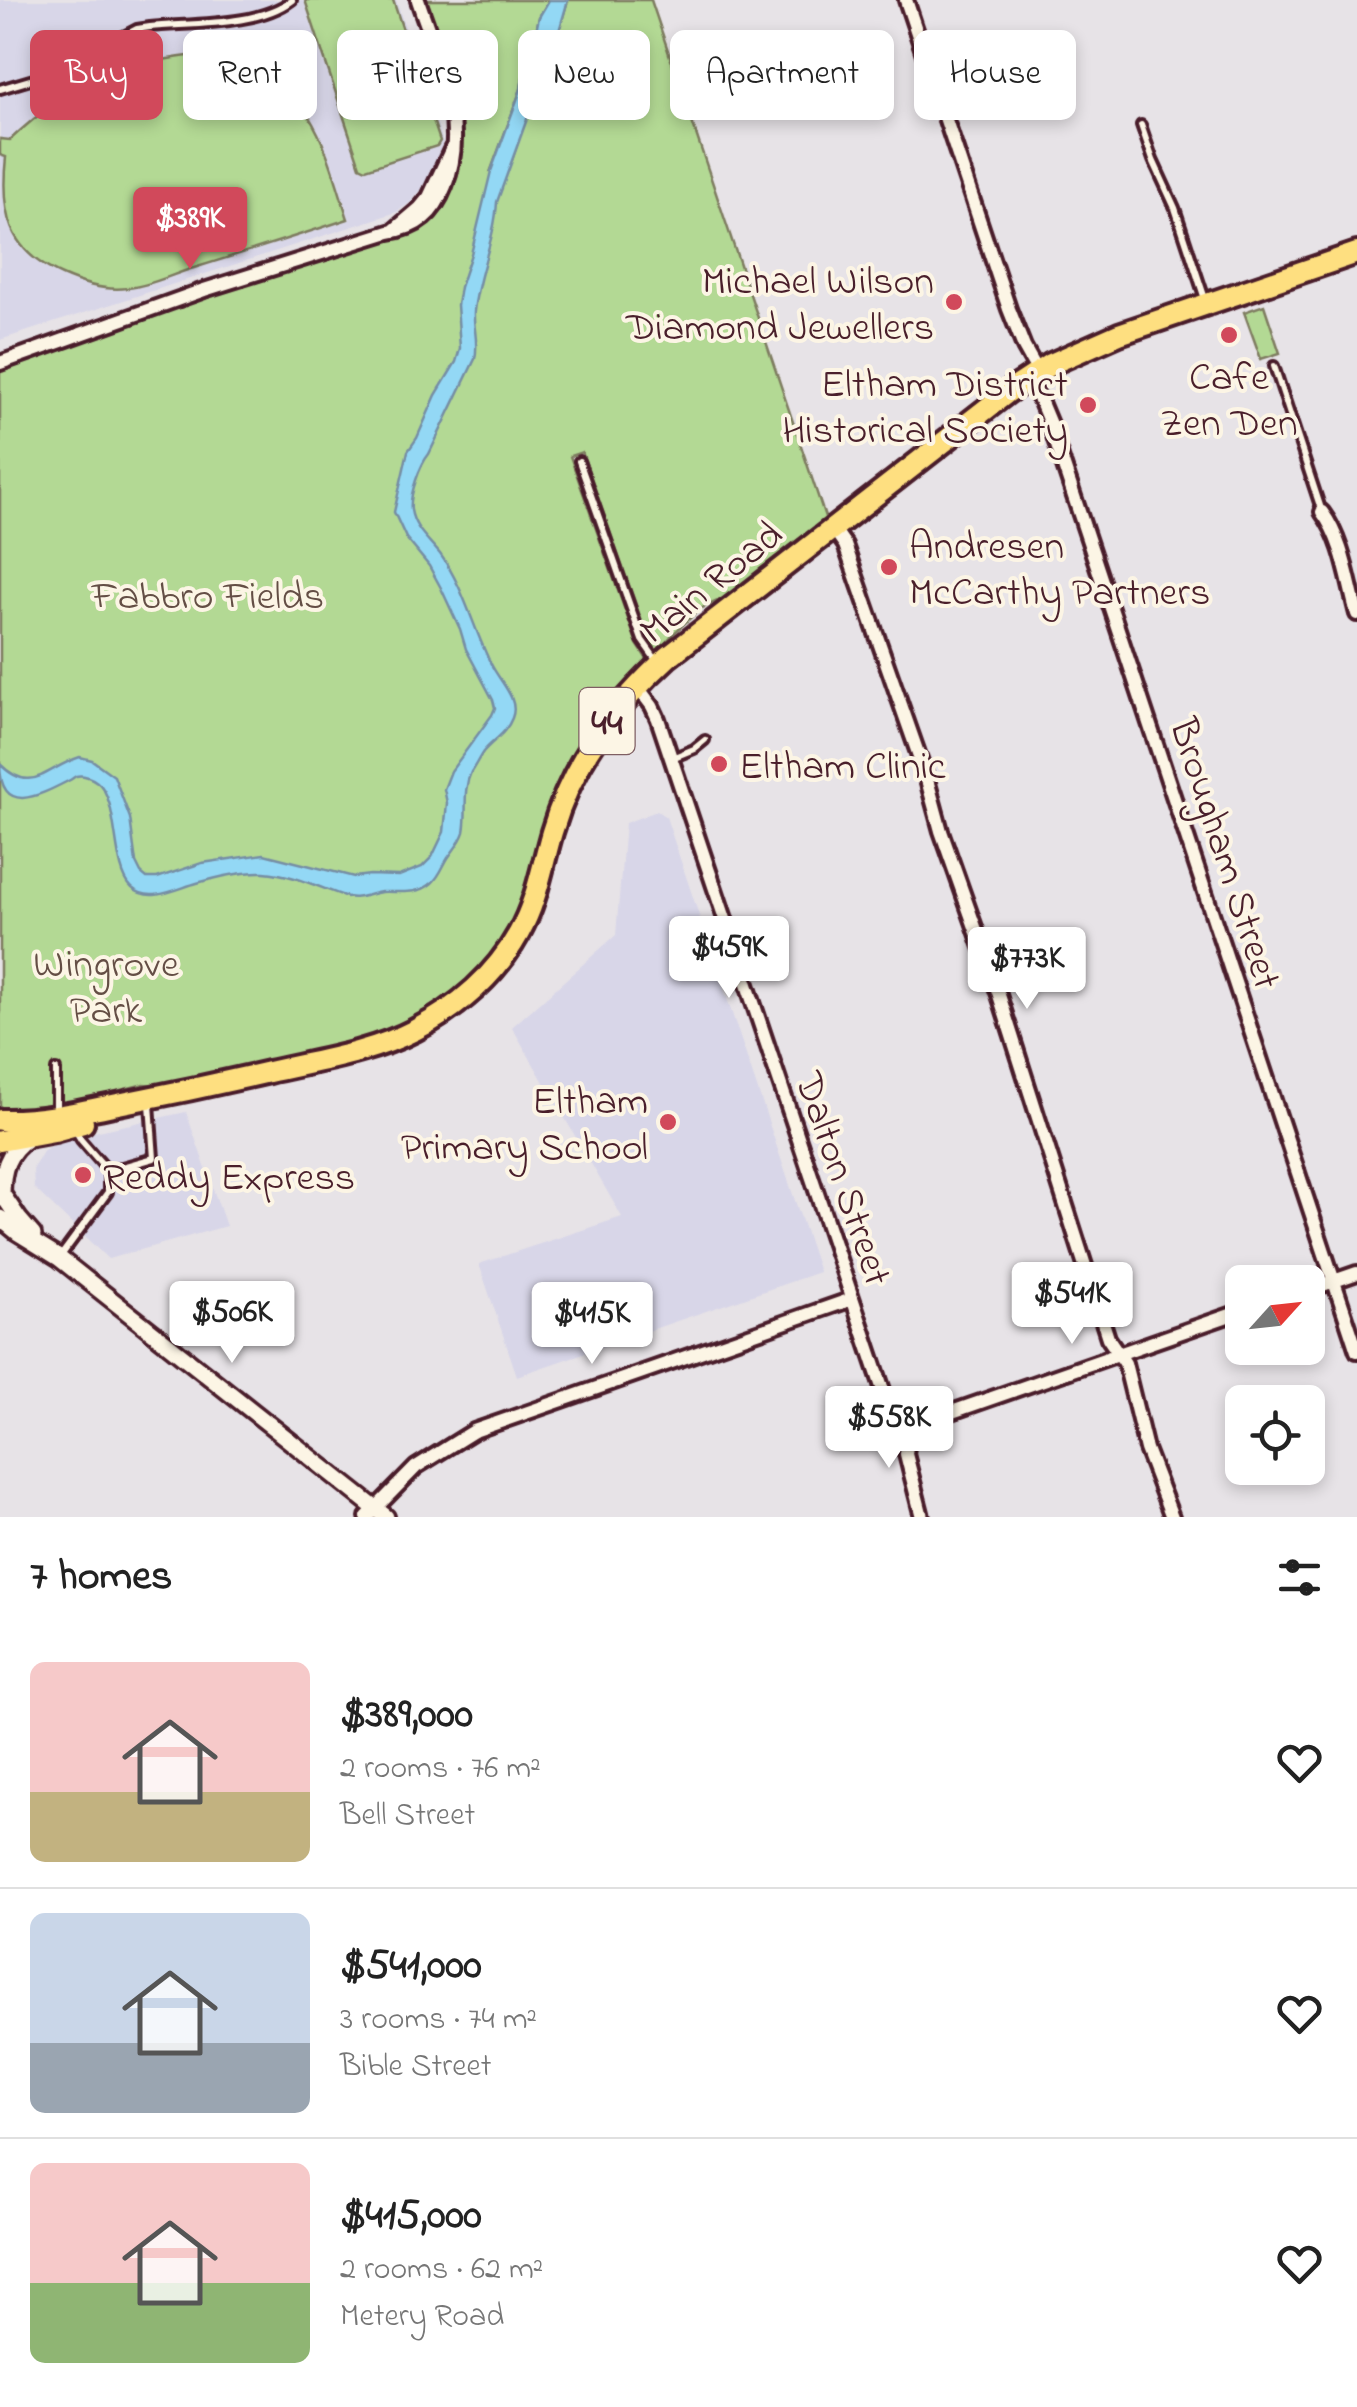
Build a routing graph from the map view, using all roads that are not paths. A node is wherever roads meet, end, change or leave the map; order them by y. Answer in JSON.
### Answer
{"nodes":[{"id":1,"x":292,"y":0,"type":"edge"},
{"id":2,"x":418,"y":0,"type":"edge"},
{"id":3,"x":906,"y":0,"type":"edge"},
{"id":4,"x":135,"y":30,"type":"edge"},
{"id":5,"x":30,"y":80,"type":"edge"},
{"id":6,"x":0,"y":89,"type":"edge"},
{"id":7,"x":1140,"y":125,"type":"dead end"},
{"id":8,"x":1357,"y":253,"type":"edge"},
{"id":9,"x":1206,"y":304,"type":"junction"},
{"id":10,"x":1,"y":361,"type":"edge"},
{"id":11,"x":1274,"y":366,"type":"dead end"},
{"id":12,"x":1032,"y":376,"type":"junction"},
{"id":13,"x":578,"y":462,"type":"dead end"},
{"id":14,"x":1322,"y":512,"type":"joint"},
{"id":15,"x":833,"y":528,"type":"junction"},
{"id":16,"x":1357,"y":614,"type":"edge"},
{"id":17,"x":659,"y":665,"type":"junction"},
{"id":18,"x":637,"y":686,"type":"junction"},
{"id":19,"x":705,"y":740,"type":"dead end"},
{"id":20,"x":671,"y":759,"type":"junction"},
{"id":21,"x":56,"y":1070,"type":"dead end"},
{"id":22,"x":149,"y":1100,"type":"junction"},
{"id":23,"x":0,"y":1120,"type":"edge"},
{"id":24,"x":65,"y":1121,"type":"junction"},
{"id":25,"x":34,"y":1136,"type":"junction"},
{"id":26,"x":0,"y":1140,"type":"edge"},
{"id":27,"x":108,"y":1171,"type":"junction"},
{"id":28,"x":1,"y":1195,"type":"edge"},
{"id":29,"x":1,"y":1222,"type":"edge"},
{"id":30,"x":55,"y":1255,"type":"junction"},
{"id":31,"x":1357,"y":1273,"type":"edge"},
{"id":32,"x":1334,"y":1281,"type":"junction"},
{"id":33,"x":1325,"y":1284,"type":"edge"},
{"id":34,"x":852,"y":1299,"type":"junction"},
{"id":35,"x":1225,"y":1317,"type":"edge"},
{"id":36,"x":1357,"y":1350,"type":"edge"},
{"id":37,"x":1119,"y":1353,"type":"junction"},
{"id":38,"x":910,"y":1422,"type":"junction"},
{"id":39,"x":376,"y":1514,"type":"edge"},
{"id":40,"x":922,"y":1517,"type":"edge"},
{"id":41,"x":1172,"y":1517,"type":"edge"}],
"edges":[{"from":1,"to":4,"type":"lane"},
{"from":2,"to":10,"type":"street"},
{"from":3,"to":12,"type":"street","name":"Brougham Street"},
{"from":5,"to":6,"type":"lane"},
{"from":7,"to":9,"type":"lane"},
{"from":8,"to":9,"type":"main road","name":"Main Road","number":"44"},
{"from":9,"to":12,"type":"main road","name":"Main Road","number":"44"},
{"from":11,"to":14,"type":"lane"},
{"from":12,"to":15,"type":"main road","name":"Main Road","number":"44"},
{"from":12,"to":32,"type":"street","name":"Brougham Street"},
{"from":13,"to":17,"type":"lane"},
{"from":14,"to":16,"type":"street"},
{"from":15,"to":17,"type":"main road","name":"Main Road","number":"44"},
{"from":15,"to":37,"type":"street"},
{"from":17,"to":18,"type":"main road","name":"Main Road","number":"44"},
{"from":18,"to":20,"type":"street","name":"Dalton Street"},
{"from":18,"to":22,"type":"main road","name":"Main Road","number":"44"},
{"from":19,"to":20,"type":"lane"},
{"from":20,"to":34,"type":"street","name":"Dalton Street"},
{"from":21,"to":24,"type":"lane"},
{"from":22,"to":24,"type":"main road","name":"Main Road","number":"44"},
{"from":22,"to":27,"type":"lane"},
{"from":23,"to":24,"type":"main road","name":"Main Road"},
{"from":24,"to":25,"type":"main road","name":"Main Road","number":"44"},
{"from":24,"to":27,"type":"lane"},
{"from":25,"to":26,"type":"main road","name":"Main Road","number":"44"},
{"from":25,"to":28,"type":"street"},
{"from":27,"to":30,"type":"lane"},
{"from":28,"to":29,"type":"street"},
{"from":28,"to":30,"type":"street"},
{"from":29,"to":30,"type":"street"},
{"from":30,"to":39,"type":"street"},
{"from":31,"to":32,"type":"street"},
{"from":32,"to":33,"type":"street"},
{"from":32,"to":36,"type":"street","name":"Brougham Street"},
{"from":34,"to":38,"type":"street","name":"Dalton Street"},
{"from":34,"to":39,"type":"street"},
{"from":35,"to":37,"type":"street"},
{"from":37,"to":38,"type":"street"},
{"from":37,"to":41,"type":"street"},
{"from":38,"to":40,"type":"street"}]}
